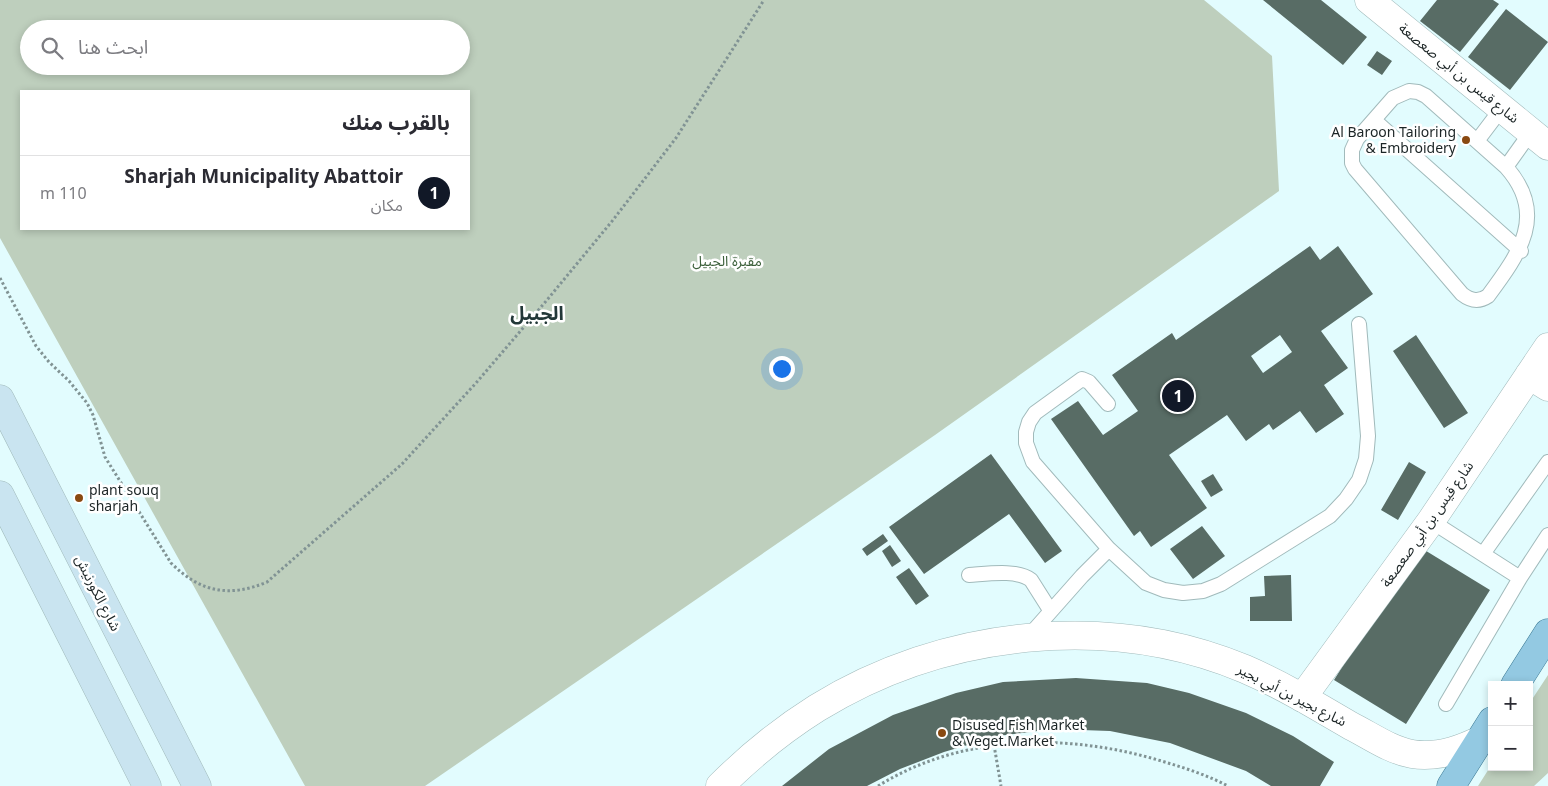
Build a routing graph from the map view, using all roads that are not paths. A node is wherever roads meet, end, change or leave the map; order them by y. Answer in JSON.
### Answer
{"nodes":[{"id":1,"x":1376,"y":2,"type":"edge"},
{"id":2,"x":1502,"y":108,"type":"junction"},
{"id":3,"x":1374,"y":120,"type":"junction"},
{"id":4,"x":1540,"y":139,"type":"edge"},
{"id":5,"x":1478,"y":141,"type":"junction"},
{"id":6,"x":1506,"y":167,"type":"junction"},
{"id":7,"x":1521,"y":251,"type":"junction"},
{"id":8,"x":1359,"y":324,"type":"dead end"},
{"id":9,"x":1548,"y":348,"type":"edge"},
{"id":10,"x":1538,"y":381,"type":"edge"},
{"id":11,"x":0,"y":399,"type":"edge"},
{"id":12,"x":1108,"y":404,"type":"dead end"},
{"id":13,"x":1548,"y":462,"type":"edge"},
{"id":14,"x":0,"y":495,"type":"edge"},
{"id":15,"x":1431,"y":521,"type":"junction"},
{"id":16,"x":1548,"y":535,"type":"edge"},
{"id":17,"x":1109,"y":549,"type":"junction"},
{"id":18,"x":1483,"y":554,"type":"junction"},
{"id":19,"x":968,"y":575,"type":"dead end"},
{"id":20,"x":1520,"y":578,"type":"junction"},
{"id":21,"x":1050,"y":610,"type":"junction"},
{"id":22,"x":1548,"y":633,"type":"edge"},
{"id":23,"x":1027,"y":638,"type":"junction"},
{"id":24,"x":1518,"y":681,"type":"edge"},
{"id":25,"x":1302,"y":698,"type":"junction"},
{"id":26,"x":1446,"y":704,"type":"dead end"},
{"id":27,"x":1486,"y":731,"type":"edge"},
{"id":28,"x":147,"y":786,"type":"edge"},
{"id":29,"x":197,"y":786,"type":"edge"},
{"id":30,"x":720,"y":786,"type":"edge"},
{"id":31,"x":1450,"y":786,"type":"edge"}],
"edges":[{"from":1,"to":2,"type":"street","name":"شارع قيس بن أبي صعصعة"},
{"from":2,"to":4,"type":"street","name":"شارع قيس بن أبي صعصعة"},
{"from":2,"to":5,"type":"lane"},
{"from":3,"to":5,"type":"lane"},
{"from":3,"to":7,"type":"lane"},
{"from":3,"to":7,"type":"lane"},
{"from":4,"to":6,"type":"lane"},
{"from":5,"to":6,"type":"lane"},
{"from":6,"to":7,"type":"lane"},
{"from":8,"to":17,"type":"lane"},
{"from":9,"to":10,"type":"street","name":"شارع قيس بن أبي صعصعة"},
{"from":10,"to":15,"type":"street","name":"شارع قيس بن أبي صعصعة"},
{"from":11,"to":29,"type":"main road","name":"شارع الكورنيش"},
{"from":12,"to":17,"type":"lane"},
{"from":13,"to":18,"type":"lane"},
{"from":14,"to":28,"type":"main road"},
{"from":15,"to":18,"type":"lane"},
{"from":15,"to":25,"type":"street","name":"شارع قيس بن أبي صعصعة"},
{"from":16,"to":20,"type":"lane"},
{"from":17,"to":21,"type":"lane"},
{"from":18,"to":20,"type":"lane"},
{"from":19,"to":21,"type":"lane"},
{"from":20,"to":26,"type":"lane"},
{"from":21,"to":23,"type":"lane"},
{"from":22,"to":24,"type":"main road"},
{"from":23,"to":25,"type":"street","name":"شارع بجير بن أبي بجير"},
{"from":23,"to":30,"type":"street","name":"شارع بجير بن أبي بجير"},
{"from":25,"to":27,"type":"street","name":"شارع بجير بن أبي بجير"},
{"from":27,"to":31,"type":"main road"}]}
